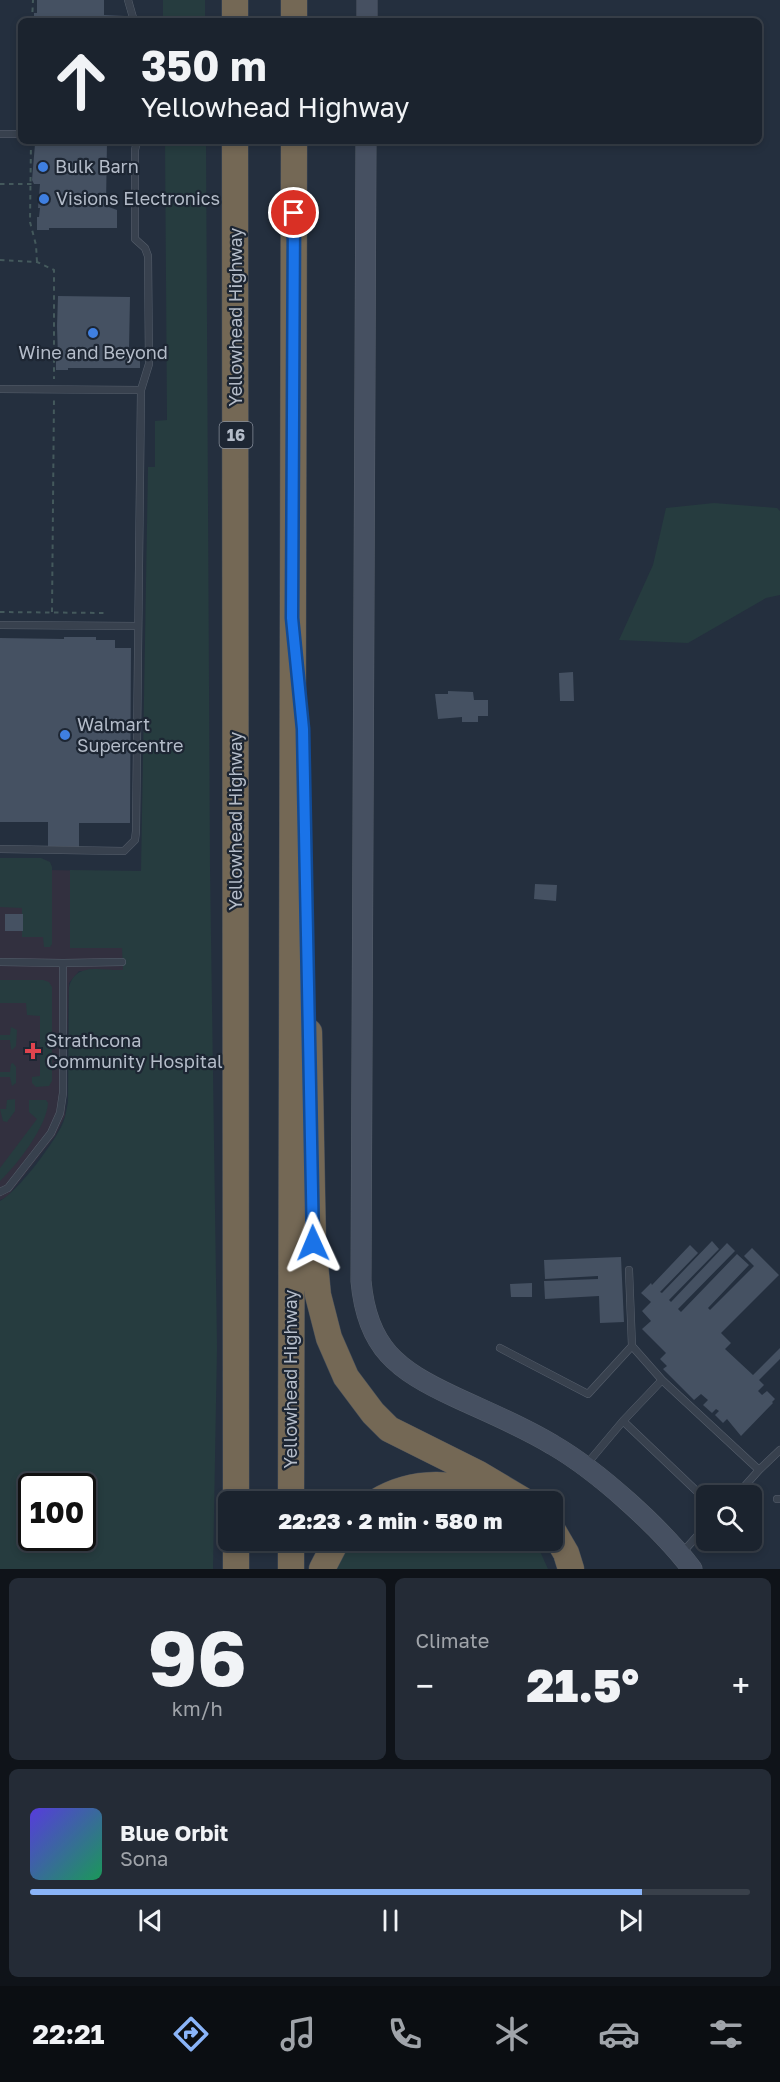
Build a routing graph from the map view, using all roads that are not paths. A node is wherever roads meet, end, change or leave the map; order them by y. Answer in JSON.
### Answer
{"nodes":[{"id":1,"x":128,"y":0,"type":"edge"},
{"id":2,"x":234,"y":0,"type":"edge"},
{"id":3,"x":294,"y":0,"type":"edge"},
{"id":4,"x":367,"y":0,"type":"edge"},
{"id":5,"x":133,"y":18,"type":"edge"},
{"id":6,"x":235,"y":18,"type":"edge"},
{"id":7,"x":294,"y":18,"type":"edge"},
{"id":8,"x":367,"y":18,"type":"edge"},
{"id":9,"x":0,"y":134,"type":"edge"},
{"id":10,"x":16,"y":134,"type":"dead end"},
{"id":11,"x":136,"y":144,"type":"edge"},
{"id":12,"x":235,"y":144,"type":"edge"},
{"id":13,"x":294,"y":144,"type":"edge"},
{"id":14,"x":366,"y":144,"type":"edge"},
{"id":15,"x":0,"y":389,"type":"edge"},
{"id":16,"x":141,"y":390,"type":"junction"},
{"id":17,"x":292,"y":618,"type":"junction"},
{"id":18,"x":0,"y":625,"type":"edge"},
{"id":19,"x":138,"y":626,"type":"junction"},
{"id":20,"x":0,"y":849,"type":"edge"},
{"id":21,"x":0,"y":962,"type":"edge"},
{"id":22,"x":122,"y":962,"type":"dead end"},
{"id":23,"x":63,"y":963,"type":"junction"},
{"id":24,"x":0,"y":1192,"type":"edge"},
{"id":25,"x":629,"y":1270,"type":"dead end"},
{"id":26,"x":632,"y":1346,"type":"junction"},
{"id":27,"x":500,"y":1348,"type":"dead end"},
{"id":28,"x":662,"y":1380,"type":"junction"},
{"id":29,"x":623,"y":1420,"type":"junction"},
{"id":30,"x":780,"y":1450,"type":"edge"},
{"id":31,"x":585,"y":1466,"type":"junction"},
{"id":32,"x":759,"y":1470,"type":"junction"},
{"id":33,"x":746,"y":1485,"type":"edge"},
{"id":34,"x":696,"y":1490,"type":"edge"},
{"id":35,"x":236,"y":1491,"type":"edge"},
{"id":36,"x":291,"y":1491,"type":"edge"},
{"id":37,"x":398,"y":1491,"type":"edge"},
{"id":38,"x":481,"y":1491,"type":"edge"},
{"id":39,"x":507,"y":1491,"type":"edge"},
{"id":40,"x":696,"y":1544,"type":"edge"},
{"id":41,"x":563,"y":1548,"type":"edge"},
{"id":42,"x":236,"y":1551,"type":"edge"},
{"id":43,"x":291,"y":1551,"type":"edge"},
{"id":44,"x":331,"y":1551,"type":"edge"},
{"id":45,"x":550,"y":1551,"type":"edge"},
{"id":46,"x":686,"y":1562,"type":"edge"},
{"id":47,"x":236,"y":1569,"type":"edge"},
{"id":48,"x":291,"y":1569,"type":"edge"},
{"id":49,"x":322,"y":1569,"type":"edge"},
{"id":50,"x":558,"y":1569,"type":"edge"},
{"id":51,"x":572,"y":1569,"type":"edge"}],
"edges":[{"from":1,"to":5,"type":"lane"},
{"from":2,"to":6,"type":"highway"},
{"from":3,"to":7,"type":"highway"},
{"from":4,"to":8,"type":"street"},
{"from":9,"to":10,"type":"lane"},
{"from":11,"to":16,"type":"lane"},
{"from":12,"to":35,"type":"highway","name":"Yellowhead Highway","number":"16"},
{"from":13,"to":17,"type":"highway","name":"Yellowhead Highway"},
{"from":14,"to":31,"type":"street"},
{"from":15,"to":16,"type":"lane"},
{"from":16,"to":19,"type":"lane"},
{"from":17,"to":36,"type":"highway","name":"Yellowhead Highway"},
{"from":17,"to":39,"type":"highway"},
{"from":18,"to":19,"type":"lane"},
{"from":19,"to":20,"type":"lane"},
{"from":21,"to":23,"type":"lane"},
{"from":22,"to":23,"type":"lane"},
{"from":23,"to":24,"type":"lane"},
{"from":25,"to":26,"type":"lane"},
{"from":26,"to":27,"type":"lane"},
{"from":26,"to":28,"type":"lane"},
{"from":28,"to":29,"type":"lane"},
{"from":28,"to":32,"type":"lane"},
{"from":29,"to":31,"type":"lane"},
{"from":29,"to":34,"type":"lane"},
{"from":30,"to":32,"type":"lane"},
{"from":31,"to":46,"type":"street"},
{"from":32,"to":33,"type":"lane"},
{"from":37,"to":38,"type":"highway"},
{"from":40,"to":46,"type":"lane"},
{"from":41,"to":51,"type":"highway"},
{"from":42,"to":47,"type":"highway"},
{"from":43,"to":48,"type":"highway"},
{"from":44,"to":49,"type":"highway"},
{"from":45,"to":50,"type":"highway"}]}
